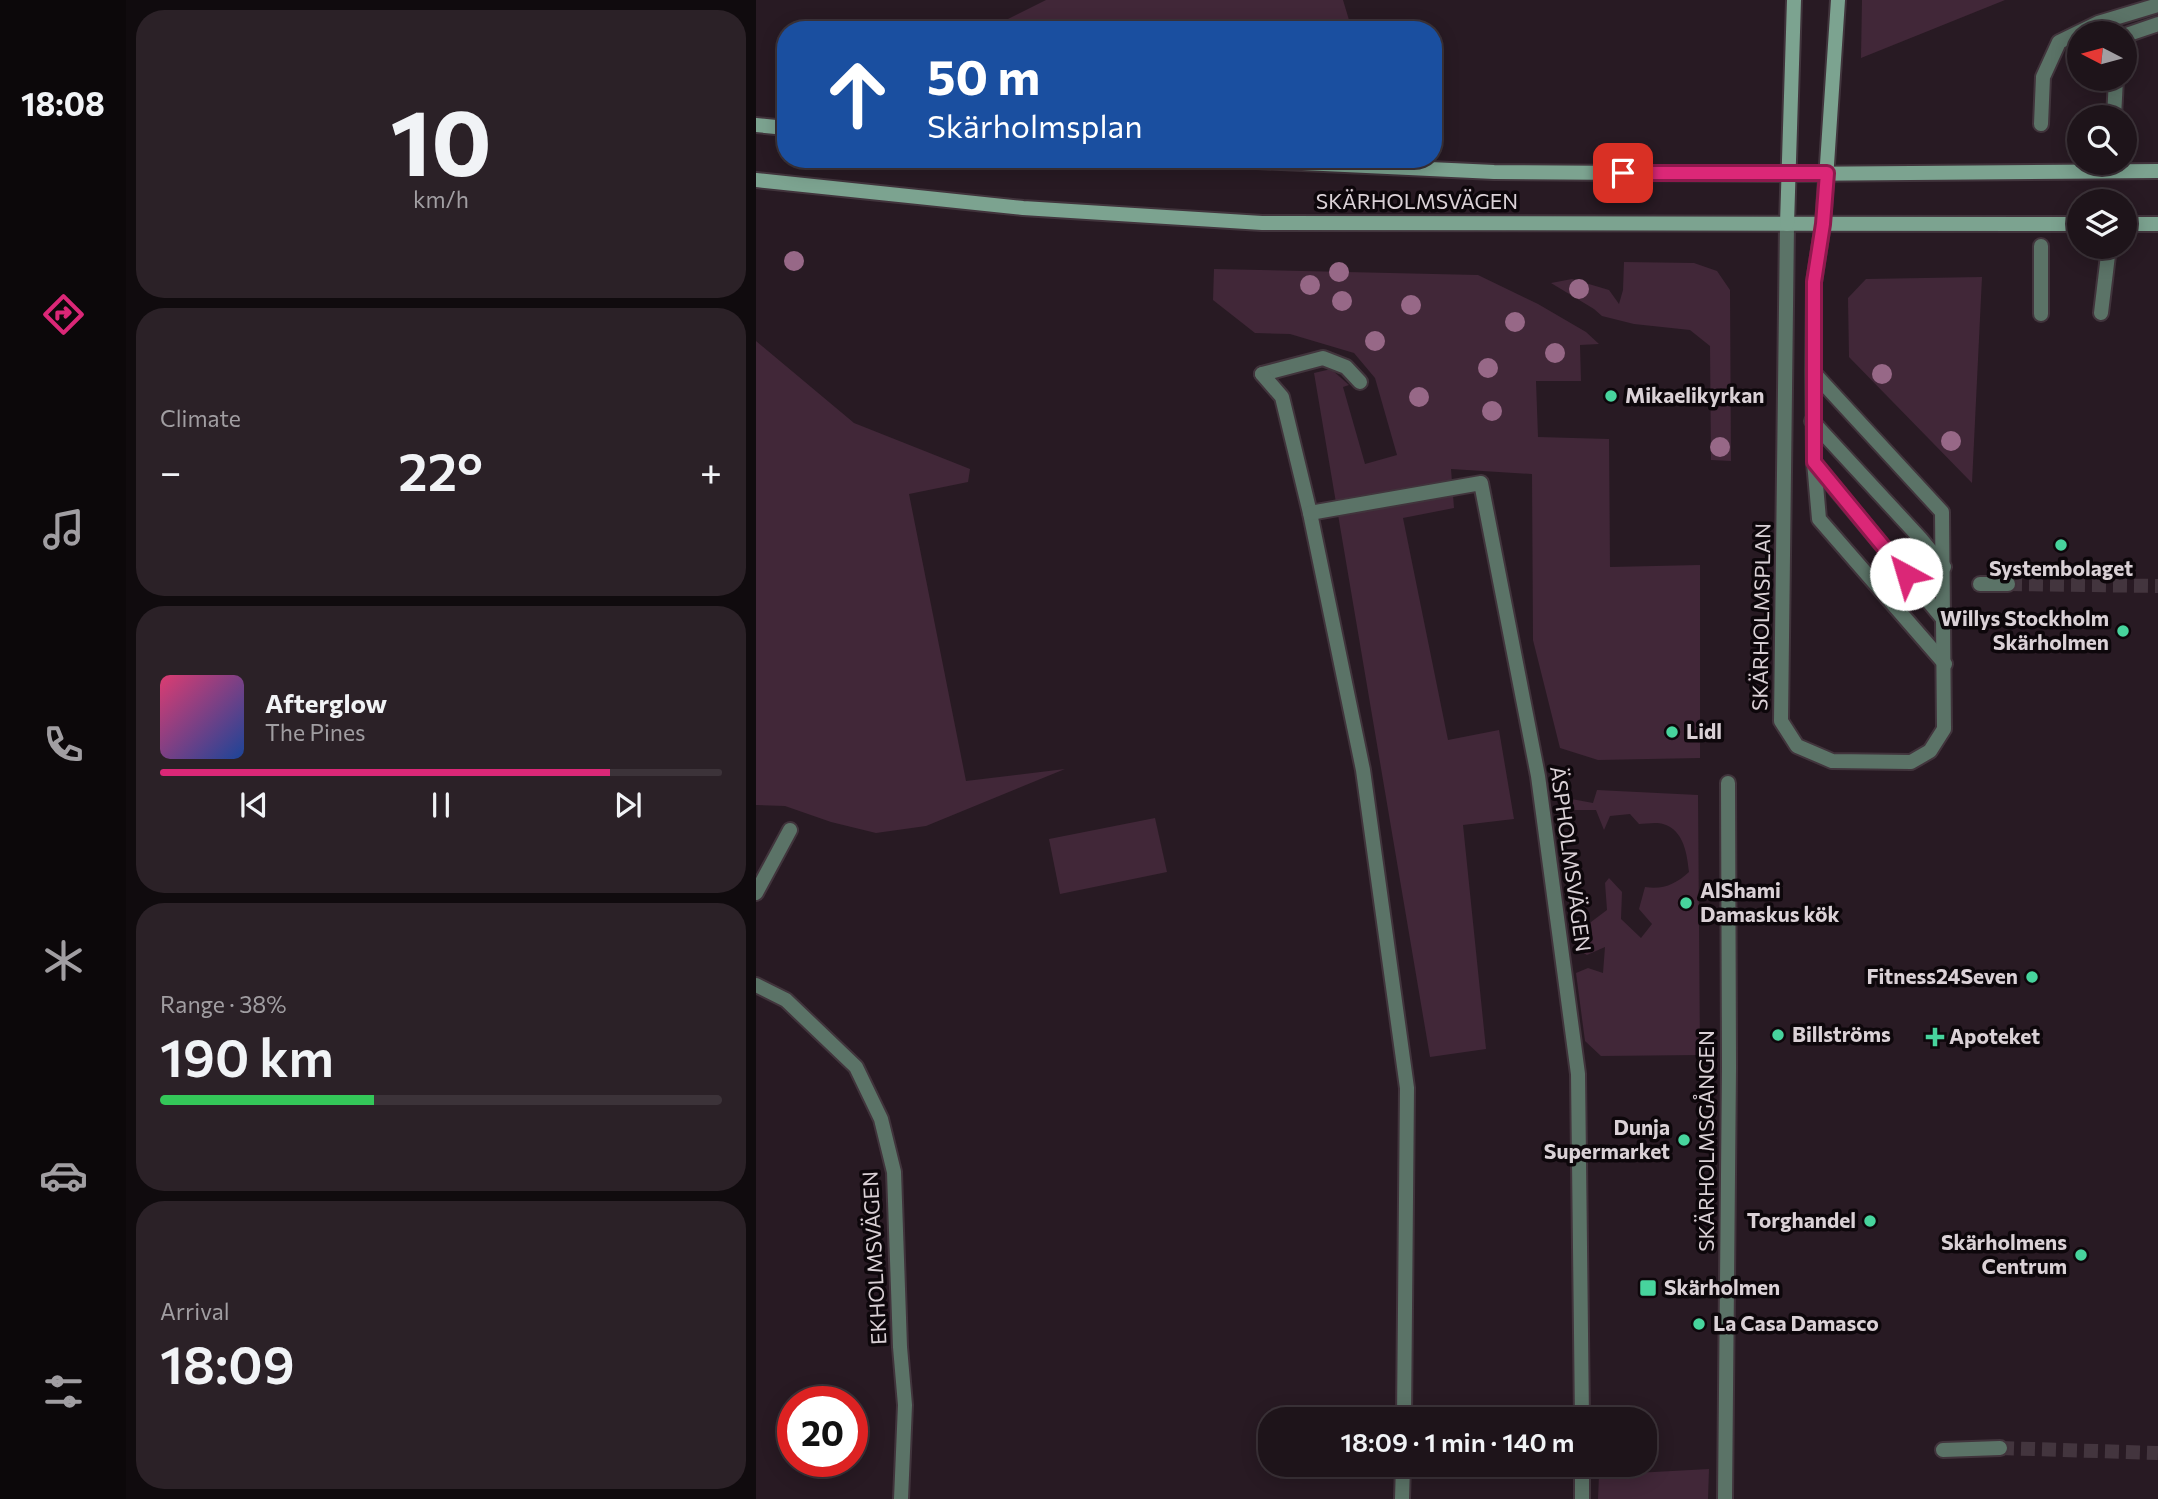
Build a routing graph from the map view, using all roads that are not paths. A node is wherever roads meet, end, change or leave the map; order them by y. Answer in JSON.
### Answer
{"nodes":[{"id":1,"x":1794,"y":0,"type":"edge"},
{"id":2,"x":1838,"y":0,"type":"edge"},
{"id":3,"x":2158,"y":5,"type":"edge"},
{"id":4,"x":2158,"y":24,"type":"edge"},
{"id":5,"x":2137,"y":31,"type":"edge"},
{"id":6,"x":2041,"y":124,"type":"dead end"},
{"id":7,"x":756,"y":125,"type":"edge"},
{"id":8,"x":777,"y":127,"type":"edge"},
{"id":9,"x":1408,"y":168,"type":"edge"},
{"id":10,"x":2158,"y":171,"type":"edge"},
{"id":11,"x":1827,"y":173,"type":"junction"},
{"id":12,"x":1788,"y":174,"type":"junction"},
{"id":13,"x":756,"y":180,"type":"edge"},
{"id":14,"x":1787,"y":224,"type":"junction"},
{"id":15,"x":1823,"y":224,"type":"junction"},
{"id":16,"x":2067,"y":224,"type":"edge"},
{"id":17,"x":2137,"y":224,"type":"edge"},
{"id":18,"x":2158,"y":224,"type":"edge"},
{"id":19,"x":2041,"y":246,"type":"dead end"},
{"id":20,"x":2108,"y":259,"type":"edge"},
{"id":21,"x":2101,"y":313,"type":"dead end"},
{"id":22,"x":2041,"y":314,"type":"dead end"},
{"id":23,"x":1813,"y":372,"type":"junction"},
{"id":24,"x":1360,"y":382,"type":"dead end"},
{"id":25,"x":1812,"y":421,"type":"junction"},
{"id":26,"x":1814,"y":462,"type":"junction"},
{"id":27,"x":1310,"y":513,"type":"junction"},
{"id":28,"x":1944,"y":567,"type":"junction"},
{"id":29,"x":1980,"y":584,"type":"dead end"},
{"id":30,"x":2008,"y":584,"type":"tunnel mouth"},
{"id":31,"x":1944,"y":620,"type":"junction"},
{"id":32,"x":1945,"y":664,"type":"junction"},
{"id":33,"x":1728,"y":783,"type":"dead end"},
{"id":34,"x":790,"y":830,"type":"dead end"},
{"id":35,"x":756,"y":893,"type":"edge"},
{"id":36,"x":756,"y":985,"type":"edge"},
{"id":37,"x":1404,"y":1407,"type":"edge"},
{"id":38,"x":1582,"y":1407,"type":"edge"},
{"id":39,"x":2000,"y":1448,"type":"tunnel mouth"},
{"id":40,"x":1943,"y":1450,"type":"dead end"},
{"id":41,"x":1403,"y":1477,"type":"edge"},
{"id":42,"x":1582,"y":1477,"type":"edge"},
{"id":43,"x":901,"y":1499,"type":"edge"},
{"id":44,"x":1402,"y":1499,"type":"edge"},
{"id":45,"x":1581,"y":1499,"type":"edge"},
{"id":46,"x":1725,"y":1499,"type":"edge"}],
"edges":[{"from":1,"to":12,"type":"main road"},
{"from":2,"to":11,"type":"main road"},
{"from":3,"to":6,"type":"street"},
{"from":4,"to":5,"type":"street"},
{"from":7,"to":8,"type":"main road"},
{"from":9,"to":12,"type":"main road","name":"SKÄRHOLMSVÄGEN"},
{"from":10,"to":11,"type":"main road","name":"SKÄRHOLMSVÄGEN"},
{"from":11,"to":12,"type":"main road","name":"SKÄRHOLMSVÄGEN"},
{"from":11,"to":15,"type":"main road"},
{"from":12,"to":14,"type":"main road"},
{"from":13,"to":14,"type":"main road","name":"SKÄRHOLMSVÄGEN"},
{"from":14,"to":15,"type":"main road","name":"SKÄRHOLMSVÄGEN"},
{"from":14,"to":32,"type":"street","name":"SKÄRHOLMSPLAN"},
{"from":15,"to":16,"type":"main road","name":"SKÄRHOLMSVÄGEN"},
{"from":15,"to":23,"type":"street"},
{"from":17,"to":18,"type":"main road"},
{"from":19,"to":22,"type":"street"},
{"from":20,"to":21,"type":"street"},
{"from":23,"to":25,"type":"street"},
{"from":23,"to":28,"type":"street","name":"SKÄRHOLMSPLAN"},
{"from":24,"to":27,"type":"street"},
{"from":25,"to":26,"type":"street"},
{"from":25,"to":28,"type":"street"},
{"from":26,"to":31,"type":"street"},
{"from":26,"to":32,"type":"street"},
{"from":27,"to":37,"type":"street"},
{"from":27,"to":38,"type":"street","name":"ÄSPHOLMSVÄGEN"},
{"from":28,"to":31,"type":"street","name":"SKÄRHOLMSPLAN"},
{"from":29,"to":30,"type":"street"},
{"from":31,"to":32,"type":"street","name":"SKÄRHOLMSPLAN"},
{"from":33,"to":46,"type":"street","name":"SKÄRHOLMSGÅNGEN"},
{"from":34,"to":35,"type":"street"},
{"from":36,"to":43,"type":"street","name":"EKHOLMSVÄGEN"},
{"from":39,"to":40,"type":"street"},
{"from":41,"to":44,"type":"street"},
{"from":42,"to":45,"type":"street"}]}
